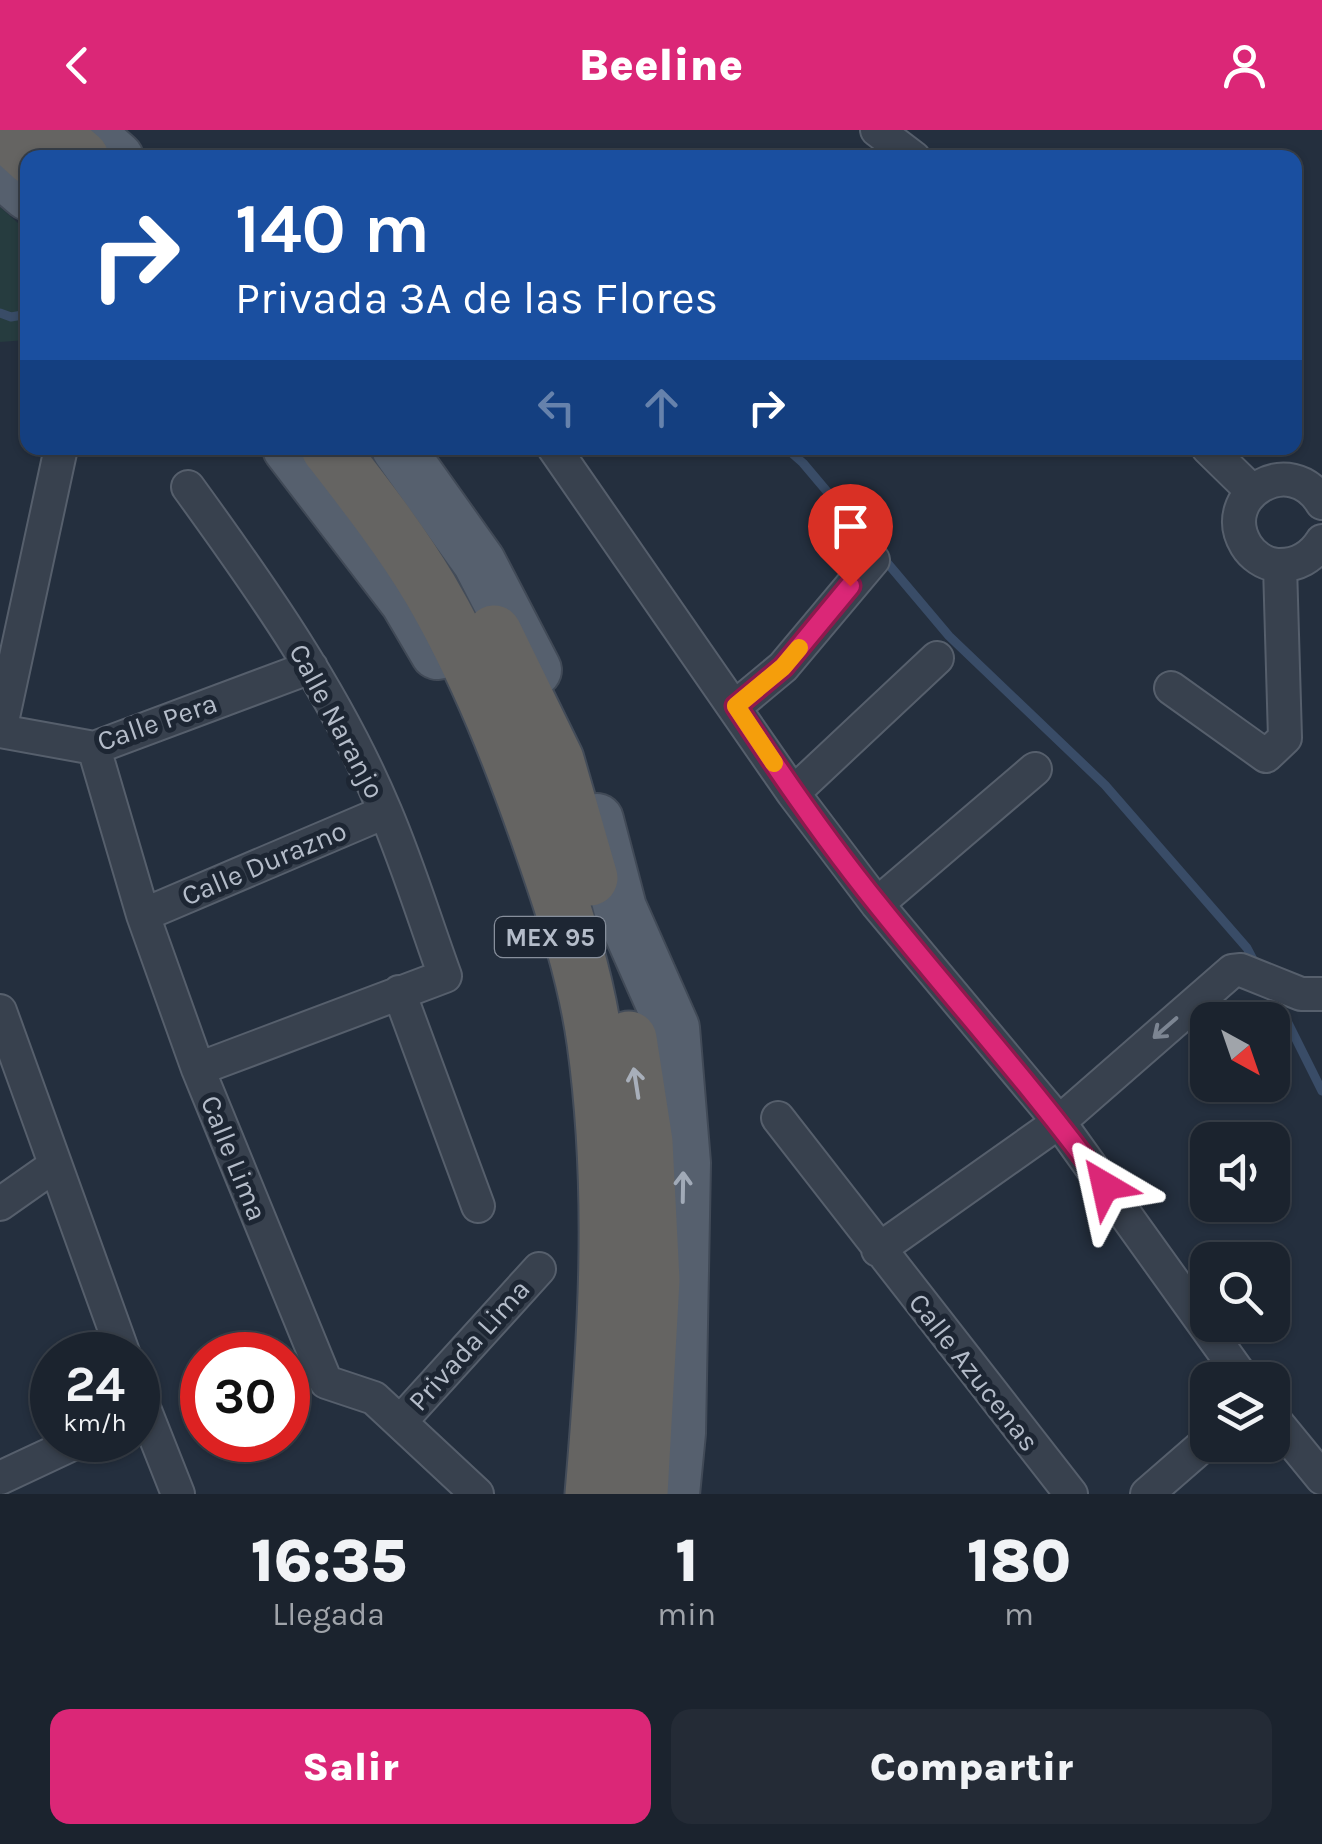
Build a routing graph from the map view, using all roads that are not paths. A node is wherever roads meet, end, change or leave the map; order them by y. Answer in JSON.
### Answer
{"nodes":[{"id":1,"x":2,"y":130,"type":"edge"},
{"id":2,"x":49,"y":130,"type":"edge"},
{"id":3,"x":85,"y":130,"type":"edge"},
{"id":4,"x":877,"y":130,"type":"edge"},
{"id":5,"x":24,"y":150,"type":"edge"},
{"id":6,"x":72,"y":150,"type":"edge"},
{"id":7,"x":108,"y":150,"type":"edge"},
{"id":8,"x":903,"y":150,"type":"edge"},
{"id":9,"x":0,"y":170,"type":"edge"},
{"id":10,"x":20,"y":187,"type":"edge"},
{"id":11,"x":59,"y":455,"type":"edge"},
{"id":12,"x":294,"y":455,"type":"edge"},
{"id":13,"x":334,"y":455,"type":"edge"},
{"id":14,"x":374,"y":455,"type":"edge"},
{"id":15,"x":403,"y":455,"type":"edge"},
{"id":16,"x":559,"y":455,"type":"edge"},
{"id":17,"x":1215,"y":455,"type":"edge"},
{"id":18,"x":188,"y":487,"type":"dead end"},
{"id":19,"x":1252,"y":492,"type":"junction"},
{"id":20,"x":1321,"y":500,"type":"edge"},
{"id":21,"x":1322,"y":541,"type":"edge"},
{"id":22,"x":873,"y":560,"type":"dead end"},
{"id":23,"x":1280,"y":566,"type":"junction"},
{"id":24,"x":937,"y":658,"type":"dead end"},
{"id":25,"x":311,"y":667,"type":"junction"},
{"id":26,"x":1170,"y":688,"type":"dead end"},
{"id":27,"x":736,"y":706,"type":"junction"},
{"id":28,"x":0,"y":731,"type":"edge"},
{"id":29,"x":94,"y":748,"type":"junction"},
{"id":30,"x":1035,"y":768,"type":"dead end"},
{"id":31,"x":793,"y":793,"type":"junction"},
{"id":32,"x":385,"y":812,"type":"junction"},
{"id":33,"x":877,"y":904,"type":"junction"},
{"id":34,"x":143,"y":914,"type":"junction"},
{"id":35,"x":399,"y":992,"type":"junction"},
{"id":36,"x":1311,"y":994,"type":"edge"},
{"id":37,"x":0,"y":1011,"type":"edge"},
{"id":38,"x":198,"y":1069,"type":"junction"},
{"id":39,"x":778,"y":1118,"type":"dead end"},
{"id":40,"x":1058,"y":1122,"type":"junction"},
{"id":41,"x":54,"y":1166,"type":"junction"},
{"id":42,"x":0,"y":1204,"type":"edge"},
{"id":43,"x":478,"y":1206,"type":"dead end"},
{"id":44,"x":878,"y":1250,"type":"junction"},
{"id":45,"x":539,"y":1269,"type":"dead end"},
{"id":46,"x":115,"y":1332,"type":"edge"},
{"id":47,"x":1231,"y":1362,"type":"edge"},
{"id":48,"x":400,"y":1422,"type":"junction"},
{"id":49,"x":1290,"y":1439,"type":"edge"},
{"id":50,"x":160,"y":1453,"type":"edge"},
{"id":51,"x":1190,"y":1457,"type":"edge"},
{"id":52,"x":35,"y":1462,"type":"edge"},
{"id":53,"x":0,"y":1478,"type":"edge"},
{"id":54,"x":1322,"y":1478,"type":"edge"},
{"id":55,"x":178,"y":1494,"type":"edge"},
{"id":56,"x":477,"y":1494,"type":"edge"},
{"id":57,"x":571,"y":1494,"type":"edge"},
{"id":58,"x":593,"y":1494,"type":"edge"},
{"id":59,"x":640,"y":1494,"type":"edge"},
{"id":60,"x":673,"y":1494,"type":"edge"},
{"id":61,"x":1070,"y":1494,"type":"edge"},
{"id":62,"x":1147,"y":1494,"type":"edge"}],
"edges":[{"from":1,"to":5,"type":"highway"},
{"from":2,"to":6,"type":"highway"},
{"from":3,"to":7,"type":"main road"},
{"from":4,"to":8,"type":"street"},
{"from":9,"to":10,"type":"main road"},
{"from":11,"to":28,"type":"street"},
{"from":12,"to":57,"type":"main road","number":"MEX 95"},
{"from":13,"to":58,"type":"highway","number":"MEX 95"},
{"from":59,"to":14,"type":"highway","number":"MEX 95","one_way":true},
{"from":60,"to":15,"type":"main road","number":"MEX 95","one_way":true},
{"from":16,"to":27,"type":"street"},
{"from":17,"to":19,"type":"street"},
{"from":18,"to":25,"type":"street","name":"Calle Naranjo"},
{"from":19,"to":20,"type":"street"},
{"from":19,"to":23,"type":"street"},
{"from":21,"to":23,"type":"street"},
{"from":22,"to":27,"type":"street"},
{"from":23,"to":26,"type":"street"},
{"from":24,"to":31,"type":"street"},
{"from":25,"to":29,"type":"street","name":"Calle Pera"},
{"from":25,"to":32,"type":"street","name":"Calle Naranjo"},
{"from":27,"to":31,"type":"street"},
{"from":28,"to":29,"type":"street","name":"Calle Pera"},
{"from":29,"to":34,"type":"street","name":"Calle Lima"},
{"from":30,"to":33,"type":"street"},
{"from":31,"to":33,"type":"street"},
{"from":32,"to":34,"type":"street","name":"Calle Durazno"},
{"from":32,"to":35,"type":"street","name":"Calle Naranjo"},
{"from":33,"to":40,"type":"street"},
{"from":34,"to":38,"type":"street","name":"Calle Lima"},
{"from":35,"to":38,"type":"street"},
{"from":35,"to":43,"type":"street"},
{"from":36,"to":40,"type":"street","one_way":true},
{"from":37,"to":41,"type":"street"},
{"from":38,"to":48,"type":"street","name":"Calle Lima"},
{"from":39,"to":44,"type":"street","name":"Calle Azucenas"},
{"from":40,"to":44,"type":"street"},
{"from":40,"to":47,"type":"street"},
{"from":41,"to":42,"type":"street"},
{"from":41,"to":46,"type":"street"},
{"from":44,"to":61,"type":"street","name":"Calle Azucenas"},
{"from":45,"to":48,"type":"street","name":"Privada Lima"},
{"from":48,"to":56,"type":"street","name":"Calle Lima"},
{"from":49,"to":54,"type":"street"},
{"from":50,"to":55,"type":"street"},
{"from":51,"to":62,"type":"street"},
{"from":52,"to":53,"type":"street"}]}
